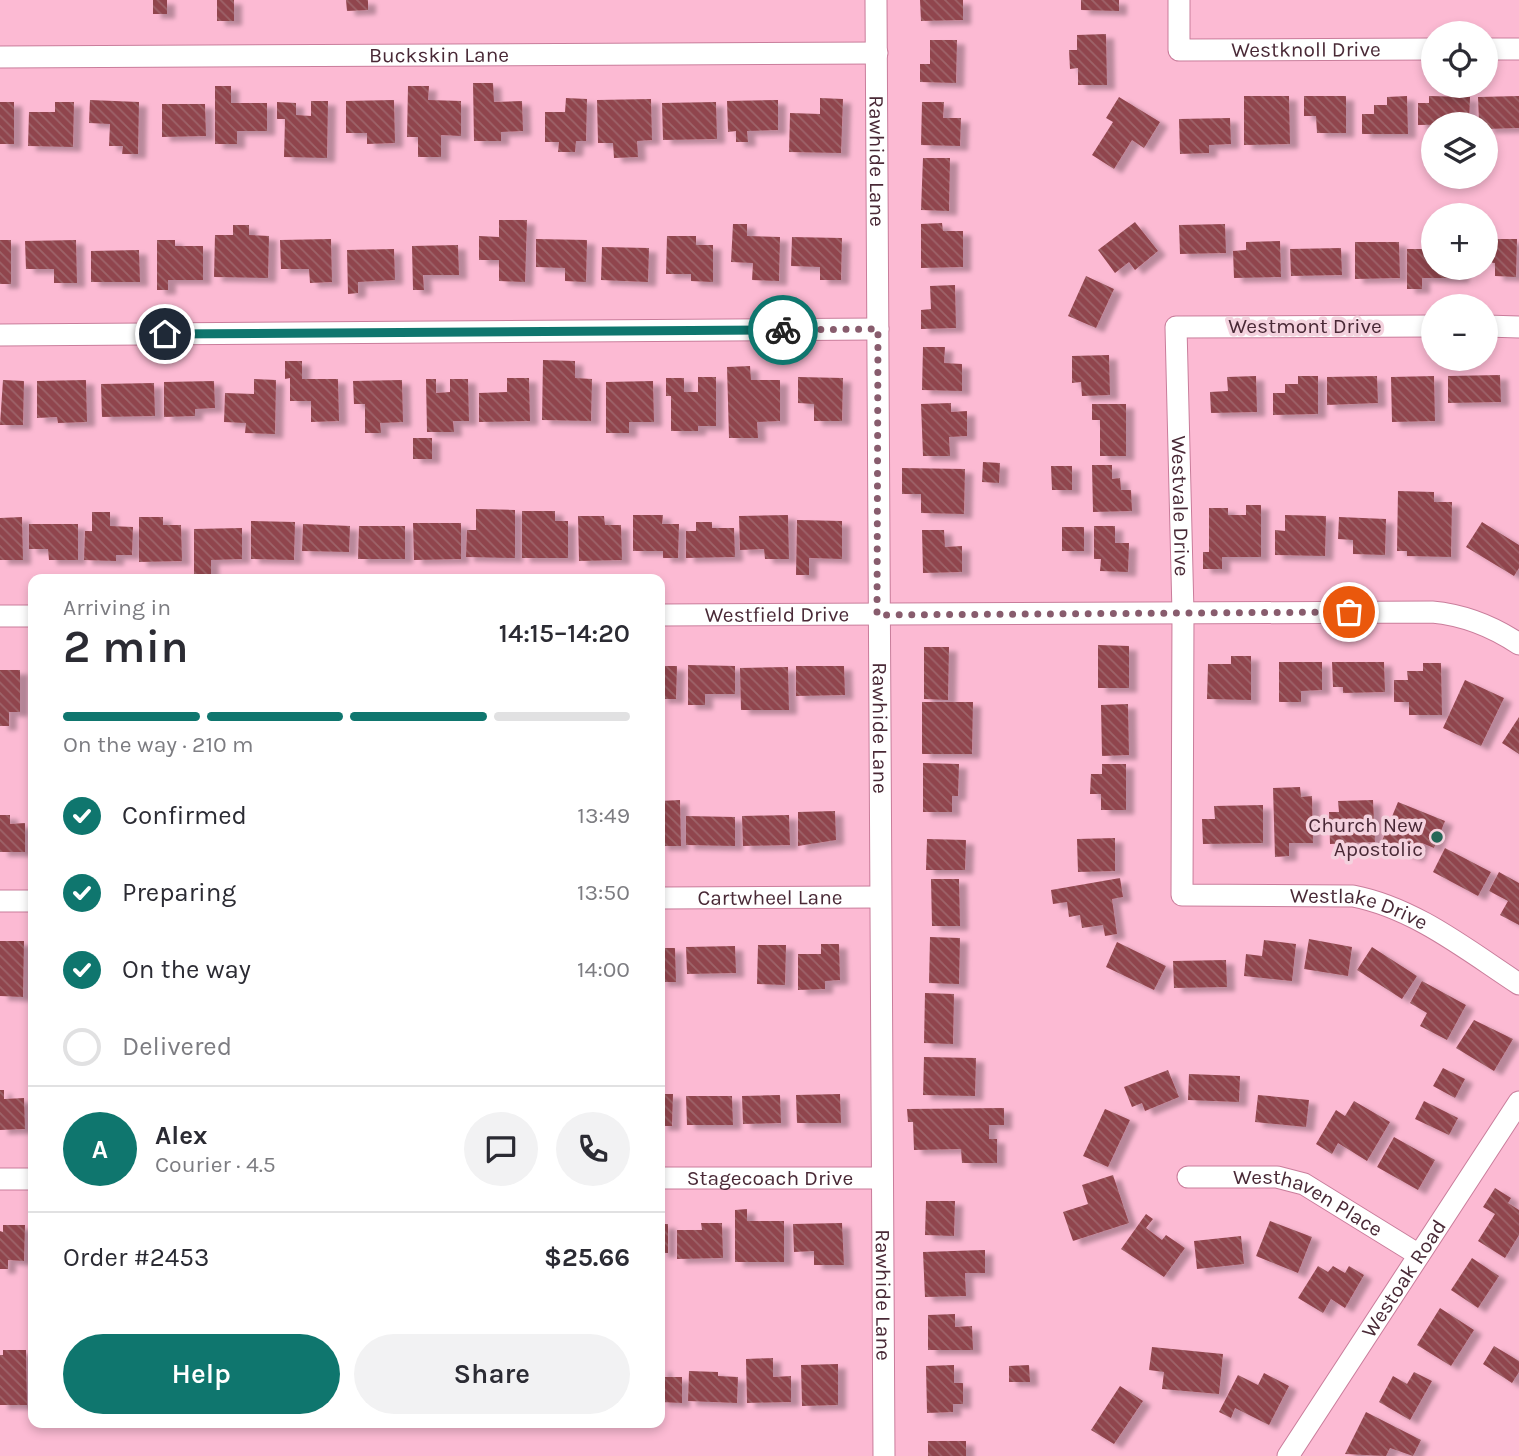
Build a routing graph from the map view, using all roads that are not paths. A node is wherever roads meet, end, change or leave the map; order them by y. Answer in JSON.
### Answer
{"nodes":[{"id":1,"x":876,"y":0,"type":"edge"},
{"id":2,"x":1179,"y":0,"type":"edge"},
{"id":3,"x":1421,"y":49,"type":"edge"},
{"id":4,"x":1498,"y":49,"type":"edge"},
{"id":5,"x":1519,"y":49,"type":"edge"},
{"id":6,"x":877,"y":53,"type":"junction"},
{"id":7,"x":0,"y":57,"type":"edge"},
{"id":8,"x":1421,"y":326,"type":"edge"},
{"id":9,"x":1498,"y":326,"type":"edge"},
{"id":10,"x":1176,"y":327,"type":"joint"},
{"id":11,"x":1519,"y":327,"type":"edge"},
{"id":12,"x":878,"y":329,"type":"junction"},
{"id":13,"x":0,"y":335,"type":"edge"},
{"id":14,"x":1183,"y":613,"type":"junction"},
{"id":15,"x":665,"y":615,"type":"edge"},
{"id":16,"x":877,"y":615,"type":"junction"},
{"id":17,"x":0,"y":616,"type":"edge"},
{"id":18,"x":28,"y":616,"type":"edge"},
{"id":19,"x":1519,"y":644,"type":"edge"},
{"id":20,"x":1182,"y":895,"type":"joint"},
{"id":21,"x":880,"y":897,"type":"junction"},
{"id":22,"x":665,"y":898,"type":"edge"},
{"id":23,"x":0,"y":901,"type":"edge"},
{"id":24,"x":28,"y":901,"type":"edge"},
{"id":25,"x":1519,"y":984,"type":"edge"},
{"id":26,"x":1519,"y":1102,"type":"edge"},
{"id":27,"x":1188,"y":1177,"type":"dead end"},
{"id":28,"x":665,"y":1178,"type":"edge"},
{"id":29,"x":880,"y":1178,"type":"junction"},
{"id":30,"x":0,"y":1179,"type":"edge"},
{"id":31,"x":28,"y":1179,"type":"edge"},
{"id":32,"x":1419,"y":1255,"type":"junction"},
{"id":33,"x":884,"y":1456,"type":"edge"},
{"id":34,"x":1287,"y":1456,"type":"edge"}],
"edges":[{"from":1,"to":6,"type":"street","name":"Rawhide Lane"},
{"from":2,"to":3,"type":"street","name":"Westknoll Drive"},
{"from":4,"to":5,"type":"street"},
{"from":6,"to":7,"type":"street","name":"Buckskin Lane"},
{"from":6,"to":12,"type":"street","name":"Rawhide Lane"},
{"from":8,"to":10,"type":"street","name":"Westmont Drive"},
{"from":9,"to":11,"type":"street"},
{"from":10,"to":14,"type":"street","name":"Westvale Drive"},
{"from":12,"to":13,"type":"street"},
{"from":12,"to":16,"type":"street","name":"Rawhide Lane"},
{"from":14,"to":16,"type":"street","name":"Westfield Drive"},
{"from":14,"to":19,"type":"street","name":"Westfield Drive"},
{"from":14,"to":20,"type":"street","name":"Westvale Drive"},
{"from":15,"to":16,"type":"street","name":"Westfield Drive"},
{"from":16,"to":21,"type":"street","name":"Rawhide Lane"},
{"from":17,"to":18,"type":"street"},
{"from":20,"to":25,"type":"street","name":"Westlake Drive"},
{"from":21,"to":22,"type":"street","name":"Cartwheel Lane"},
{"from":21,"to":29,"type":"street","name":"Rawhide Lane"},
{"from":23,"to":24,"type":"street"},
{"from":26,"to":32,"type":"street","name":"Westoak Road"},
{"from":27,"to":32,"type":"street","name":"Westhaven Place"},
{"from":28,"to":29,"type":"street","name":"Stagecoach Drive"},
{"from":29,"to":33,"type":"street","name":"Rawhide Lane"},
{"from":30,"to":31,"type":"street"},
{"from":32,"to":34,"type":"street","name":"Westoak Road"}]}
